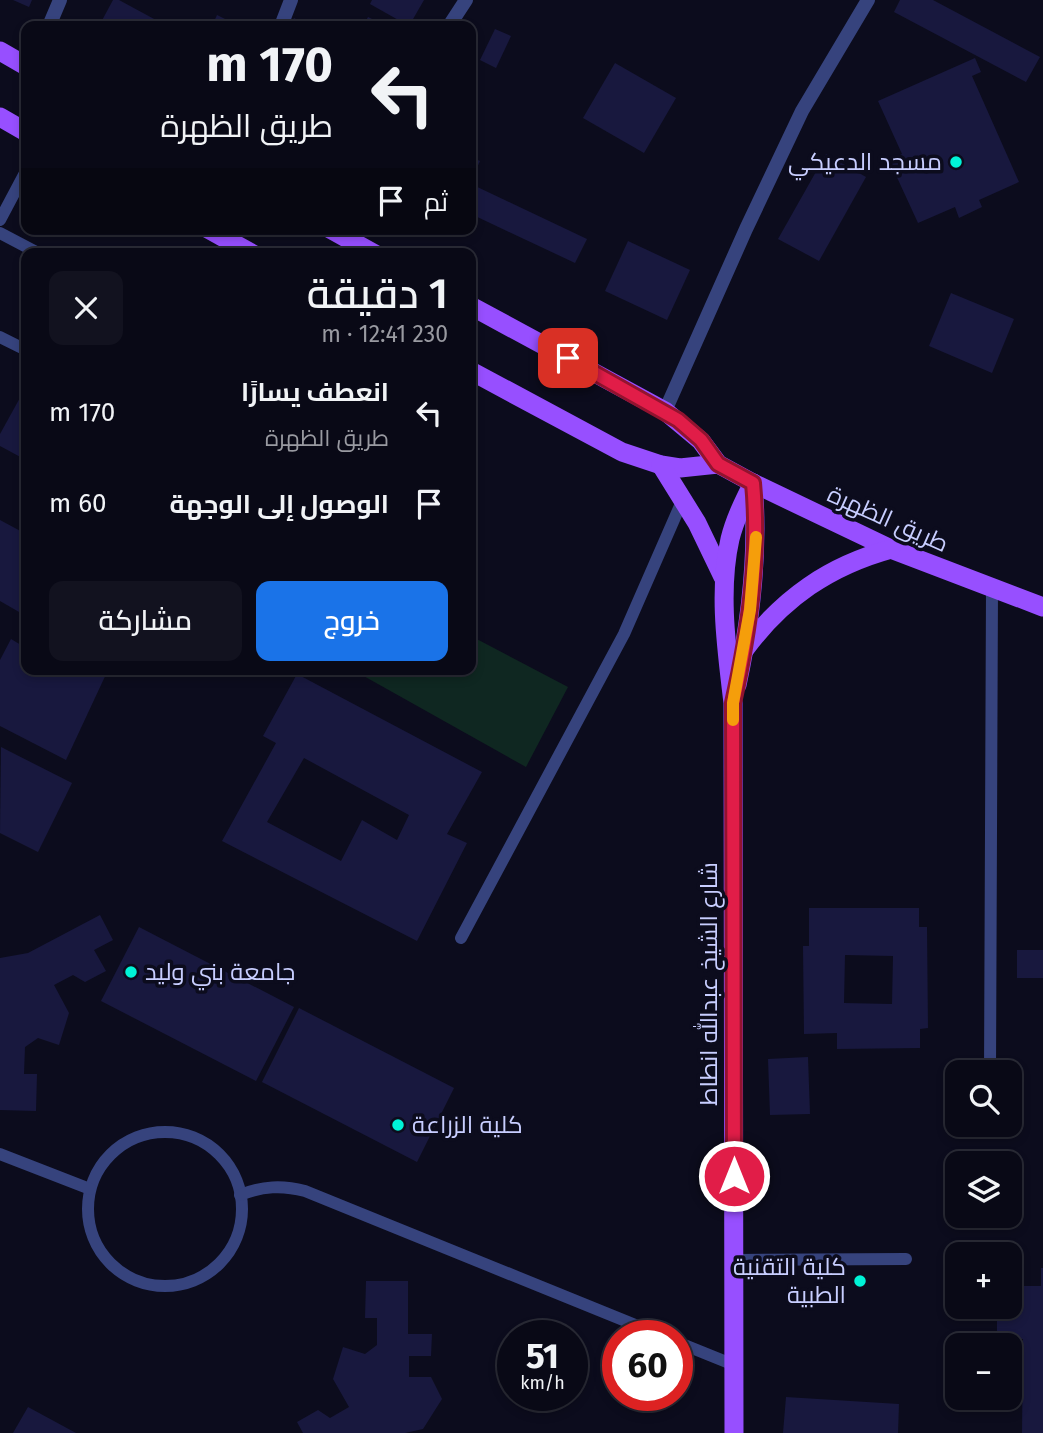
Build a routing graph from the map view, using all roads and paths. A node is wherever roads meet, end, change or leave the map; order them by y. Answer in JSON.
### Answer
{"nodes":[{"id":1,"x":60,"y":0,"type":"edge"},
{"id":2,"x":291,"y":0,"type":"edge"},
{"id":3,"x":466,"y":0,"type":"edge"},
{"id":4,"x":868,"y":0,"type":"edge"},
{"id":5,"x":51,"y":21,"type":"edge"},
{"id":6,"x":283,"y":21,"type":"edge"},
{"id":7,"x":452,"y":21,"type":"edge"},
{"id":8,"x":0,"y":51,"type":"edge"},
{"id":9,"x":21,"y":63,"type":"edge"},
{"id":10,"x":0,"y":117,"type":"edge"},
{"id":11,"x":21,"y":129,"type":"edge"},
{"id":12,"x":21,"y":180,"type":"edge"},
{"id":13,"x":0,"y":220,"type":"edge"},
{"id":14,"x":0,"y":233,"type":"edge"},
{"id":15,"x":219,"y":235,"type":"edge"},
{"id":16,"x":341,"y":235,"type":"edge"},
{"id":17,"x":29,"y":248,"type":"edge"},
{"id":18,"x":242,"y":248,"type":"edge"},
{"id":19,"x":364,"y":248,"type":"edge"},
{"id":20,"x":476,"y":309,"type":"edge"},
{"id":21,"x":0,"y":337,"type":"edge"},
{"id":22,"x":21,"y":348,"type":"edge"},
{"id":23,"x":476,"y":373,"type":"edge"},
{"id":24,"x":664,"y":411,"type":"junction"},
{"id":25,"x":718,"y":464,"type":"junction"},
{"id":26,"x":661,"y":465,"type":"junction"},
{"id":27,"x":753,"y":483,"type":"junction"},
{"id":28,"x":683,"y":499,"type":"junction"},
{"id":29,"x":891,"y":549,"type":"junction"},
{"id":30,"x":726,"y":584,"type":"junction"},
{"id":31,"x":992,"y":589,"type":"junction"},
{"id":32,"x":1043,"y":607,"type":"edge"},
{"id":33,"x":744,"y":650,"type":"junction"},
{"id":34,"x":733,"y":703,"type":"junction"},
{"id":35,"x":461,"y":938,"type":"dead end"},
{"id":36,"x":990,"y":1060,"type":"edge"},
{"id":37,"x":0,"y":1154,"type":"edge"},
{"id":38,"x":90,"y":1189,"type":"junction"},
{"id":39,"x":240,"y":1195,"type":"junction"},
{"id":40,"x":906,"y":1259,"type":"dead end"},
{"id":41,"x":734,"y":1260,"type":"junction"},
{"id":42,"x":623,"y":1320,"type":"edge"},
{"id":43,"x":693,"y":1348,"type":"edge"},
{"id":44,"x":734,"y":1365,"type":"junction"},
{"id":45,"x":734,"y":1433,"type":"edge"}],
"edges":[{"from":1,"to":5,"type":"street"},
{"from":2,"to":6,"type":"street"},
{"from":3,"to":7,"type":"street"},
{"from":4,"to":24,"type":"street"},
{"from":8,"to":9,"type":"main road"},
{"from":10,"to":11,"type":"main road"},
{"from":12,"to":13,"type":"lane"},
{"from":14,"to":17,"type":"lane"},
{"from":15,"to":18,"type":"main road"},
{"from":16,"to":19,"type":"main road"},
{"from":20,"to":24,"type":"main road","name":"طريق الظهرة"},
{"from":21,"to":22,"type":"lane"},
{"from":23,"to":26,"type":"main road"},
{"from":24,"to":25,"type":"main road","name":"طريق الظهرة"},
{"from":25,"to":26,"type":"main road"},
{"from":25,"to":27,"type":"main road","name":"طريق الظهرة"},
{"from":26,"to":28,"type":"main road"},
{"from":27,"to":29,"type":"main road","name":"طريق الظهرة"},
{"from":27,"to":30,"type":"main road","name":"شارع الشيخ عبدالله انطاط"},
{"from":27,"to":33,"type":"main road","name":"شارع الشيخ عبدالله انطاط"},
{"from":28,"to":30,"type":"main road"},
{"from":28,"to":35,"type":"lane"},
{"from":29,"to":31,"type":"main road","name":"طريق الظهرة"},
{"from":29,"to":33,"type":"main road"},
{"from":30,"to":34,"type":"main road","name":"شارع الشيخ عبدالله انطاط"},
{"from":31,"to":32,"type":"main road","name":"طريق الظهرة"},
{"from":31,"to":36,"type":"lane"},
{"from":33,"to":34,"type":"main road","name":"شارع الشيخ عبدالله انطاط"},
{"from":34,"to":41,"type":"main road","name":"شارع الشيخ عبدالله انطاط"},
{"from":37,"to":38,"type":"lane"},
{"from":38,"to":39,"type":"lane"},
{"from":38,"to":39,"type":"lane"},
{"from":39,"to":42,"type":"lane"},
{"from":40,"to":41,"type":"lane"},
{"from":41,"to":44,"type":"main road","name":"شارع الشيخ عبدالله انطاط"},
{"from":43,"to":44,"type":"lane"},
{"from":44,"to":45,"type":"main road","name":"شارع الشيخ عبدالله انطاط"}]}
